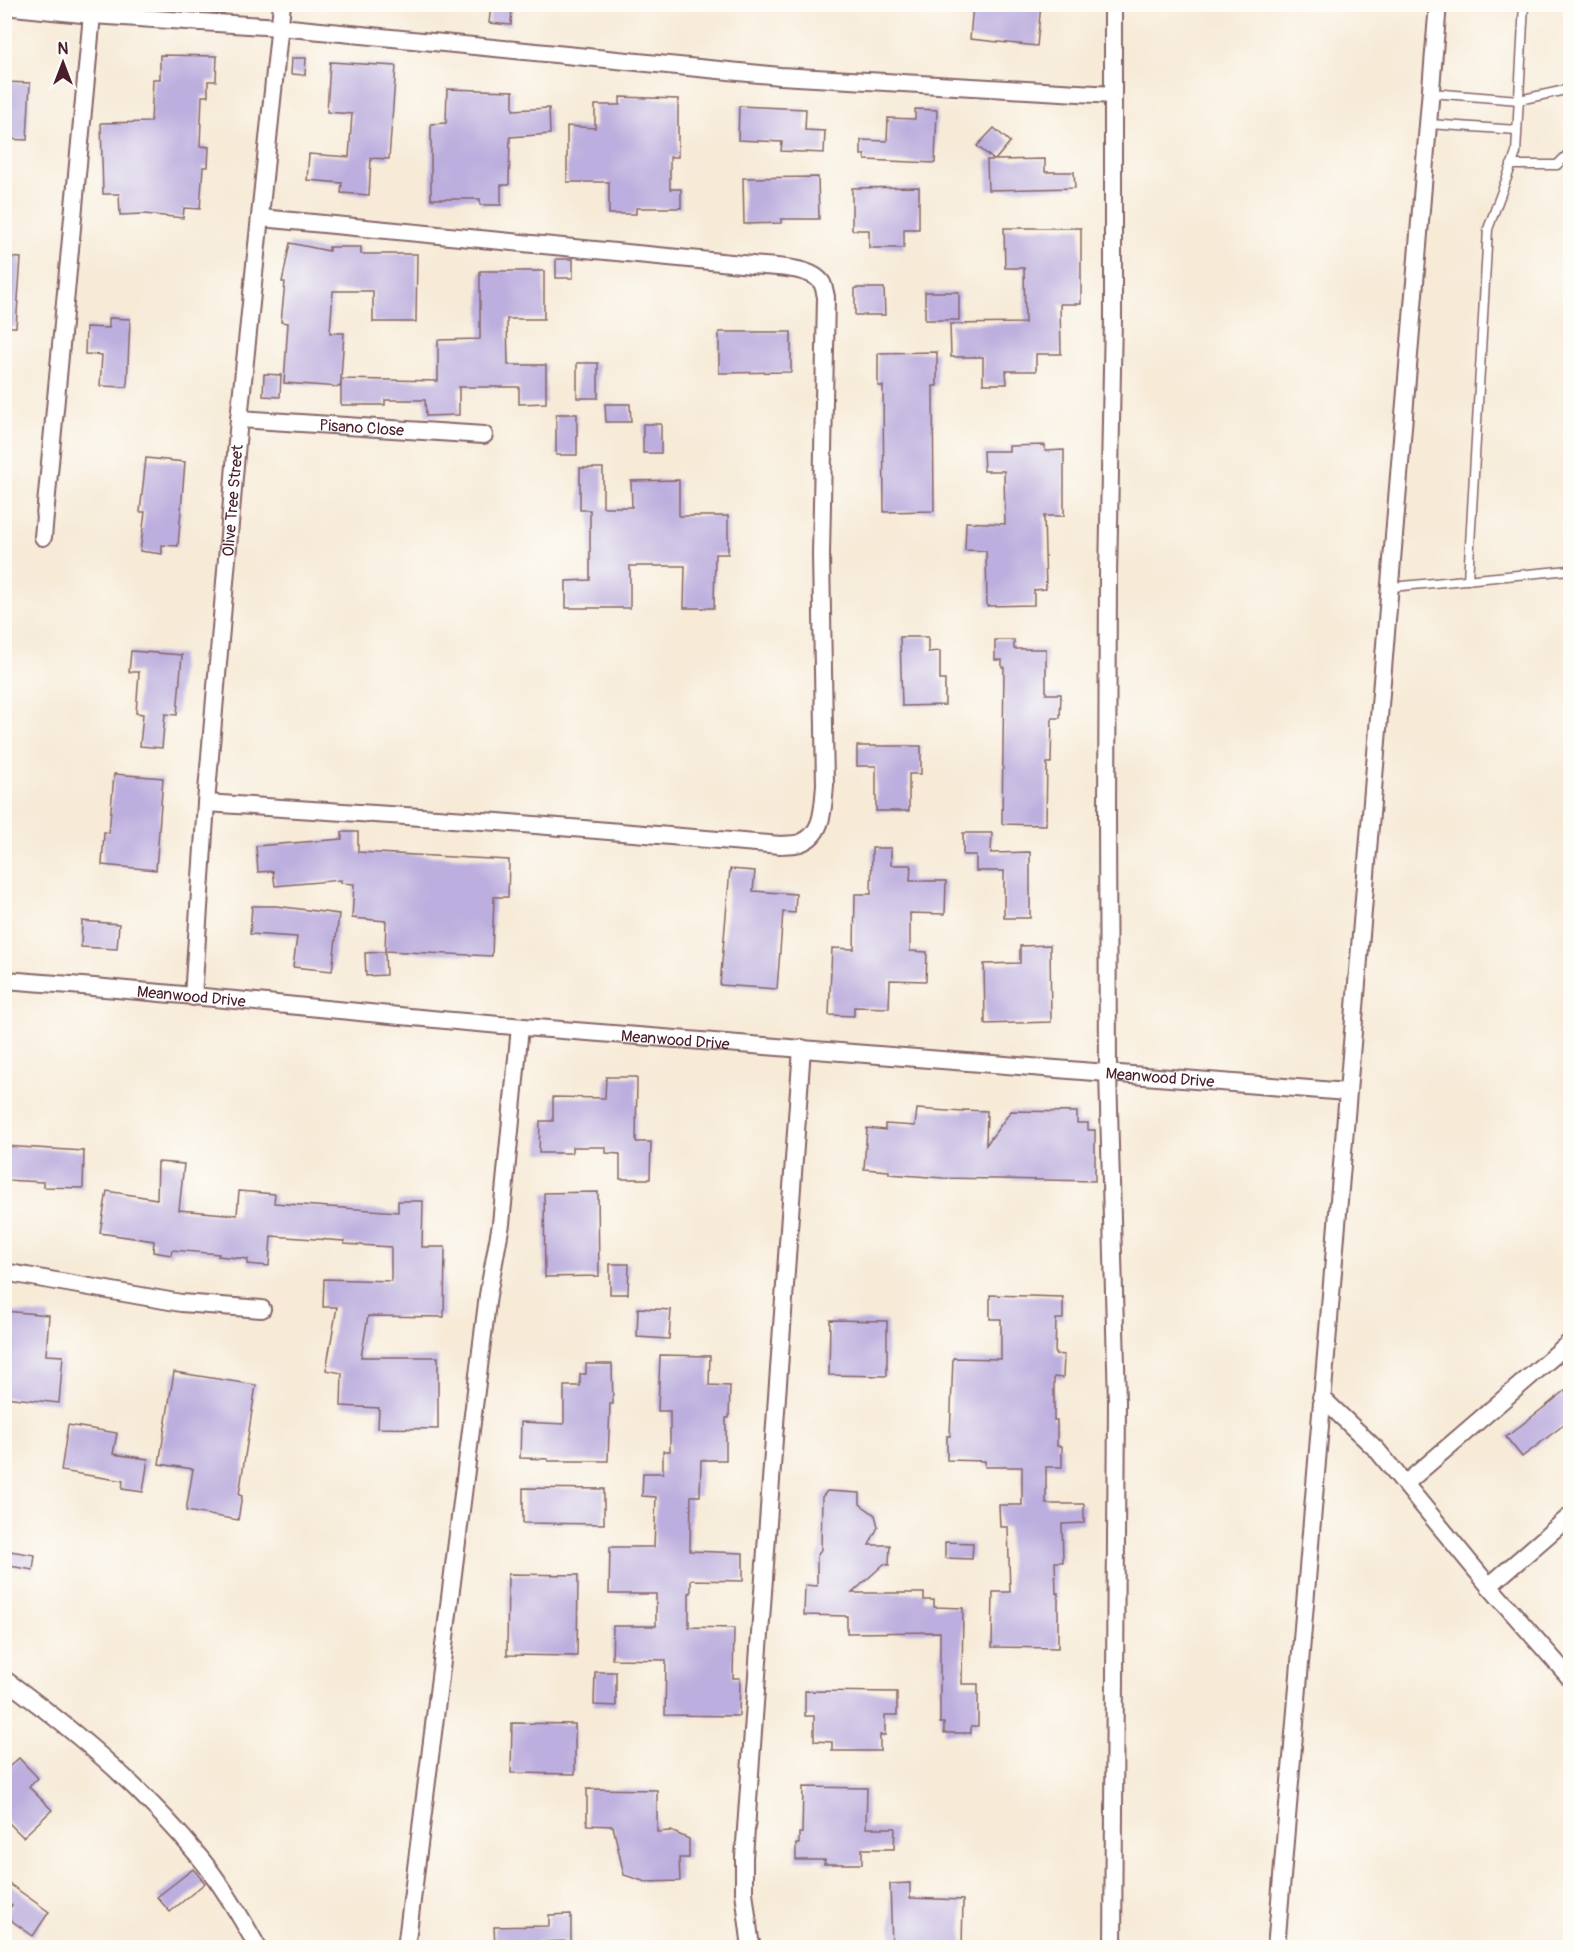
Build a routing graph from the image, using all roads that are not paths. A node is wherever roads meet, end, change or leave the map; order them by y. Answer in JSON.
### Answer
{"nodes":[{"id":1,"x":282,"y":4,"type":"edge"},
{"id":2,"x":1113,"y":4,"type":"edge"},
{"id":3,"x":1438,"y":4,"type":"edge"},
{"id":4,"x":1524,"y":4,"type":"edge"},
{"id":5,"x":4,"y":6,"type":"edge"},
{"id":6,"x":92,"y":10,"type":"edge"},
{"id":7,"x":280,"y":27,"type":"junction"},
{"id":8,"x":1570,"y":78,"type":"edge"},
{"id":9,"x":1570,"y":89,"type":"edge"},
{"id":10,"x":1431,"y":93,"type":"junction"},
{"id":11,"x":1113,"y":95,"type":"junction"},
{"id":12,"x":1519,"y":100,"type":"junction"},
{"id":13,"x":1429,"y":124,"type":"junction"},
{"id":14,"x":1517,"y":130,"type":"junction"},
{"id":15,"x":1570,"y":152,"type":"edge"},
{"id":16,"x":1511,"y":165,"type":"junction"},
{"id":17,"x":261,"y":218,"type":"junction"},
{"id":18,"x":239,"y":419,"type":"junction"},
{"id":19,"x":484,"y":435,"type":"dead end"},
{"id":20,"x":43,"y":537,"type":"dead end"},
{"id":21,"x":1570,"y":570,"type":"edge"},
{"id":22,"x":1468,"y":580,"type":"junction"},
{"id":23,"x":1392,"y":587,"type":"junction"},
{"id":24,"x":206,"y":803,"type":"junction"},
{"id":25,"x":4,"y":980,"type":"edge"},
{"id":26,"x":193,"y":996,"type":"junction"},
{"id":27,"x":520,"y":1027,"type":"junction"},
{"id":28,"x":802,"y":1048,"type":"junction"},
{"id":29,"x":1108,"y":1072,"type":"junction"},
{"id":30,"x":1347,"y":1092,"type":"junction"},
{"id":31,"x":4,"y":1272,"type":"edge"},
{"id":32,"x":262,"y":1309,"type":"dead end"},
{"id":33,"x":1570,"y":1342,"type":"edge"},
{"id":34,"x":1321,"y":1397,"type":"junction"},
{"id":35,"x":1405,"y":1484,"type":"junction"},
{"id":36,"x":1570,"y":1516,"type":"edge"},
{"id":37,"x":1489,"y":1586,"type":"junction"},
{"id":38,"x":1570,"y":1678,"type":"edge"},
{"id":39,"x":4,"y":1679,"type":"edge"},
{"id":40,"x":258,"y":1947,"type":"edge"},
{"id":41,"x":406,"y":1947,"type":"edge"},
{"id":42,"x":753,"y":1947,"type":"edge"},
{"id":43,"x":1113,"y":1947,"type":"edge"},
{"id":44,"x":1276,"y":1947,"type":"edge"}],
"edges":[{"from":1,"to":7,"type":"street","name":"Olive Tree Street"},
{"from":2,"to":11,"type":"street"},
{"from":3,"to":10,"type":"street"},
{"from":4,"to":12,"type":"lane"},
{"from":5,"to":6,"type":"street"},
{"from":6,"to":7,"type":"street"},
{"from":6,"to":20,"type":"street"},
{"from":7,"to":11,"type":"street"},
{"from":7,"to":17,"type":"street","name":"Olive Tree Street"},
{"from":8,"to":9,"type":"lane"},
{"from":9,"to":12,"type":"lane"},
{"from":10,"to":12,"type":"lane"},
{"from":10,"to":13,"type":"street"},
{"from":11,"to":29,"type":"street"},
{"from":12,"to":14,"type":"lane"},
{"from":13,"to":14,"type":"lane"},
{"from":13,"to":23,"type":"street"},
{"from":14,"to":16,"type":"lane"},
{"from":15,"to":16,"type":"lane"},
{"from":16,"to":22,"type":"lane"},
{"from":17,"to":18,"type":"street","name":"Olive Tree Street"},
{"from":17,"to":24,"type":"street"},
{"from":18,"to":19,"type":"street","name":"Pisano Close"},
{"from":18,"to":24,"type":"street","name":"Olive Tree Street"},
{"from":21,"to":22,"type":"lane"},
{"from":22,"to":23,"type":"lane"},
{"from":23,"to":30,"type":"street"},
{"from":24,"to":26,"type":"street","name":"Olive Tree Street"},
{"from":25,"to":26,"type":"street","name":"Meanwood Drive"},
{"from":26,"to":27,"type":"street","name":"Meanwood Drive"},
{"from":27,"to":28,"type":"street","name":"Meanwood Drive"},
{"from":27,"to":41,"type":"street"},
{"from":28,"to":29,"type":"street","name":"Meanwood Drive"},
{"from":28,"to":42,"type":"street"},
{"from":29,"to":30,"type":"street","name":"Meanwood Drive"},
{"from":29,"to":43,"type":"street"},
{"from":30,"to":34,"type":"street"},
{"from":31,"to":32,"type":"street"},
{"from":33,"to":35,"type":"street"},
{"from":34,"to":35,"type":"street"},
{"from":34,"to":44,"type":"street"},
{"from":35,"to":37,"type":"street"},
{"from":36,"to":37,"type":"street"},
{"from":37,"to":38,"type":"street"},
{"from":39,"to":40,"type":"street"}]}
